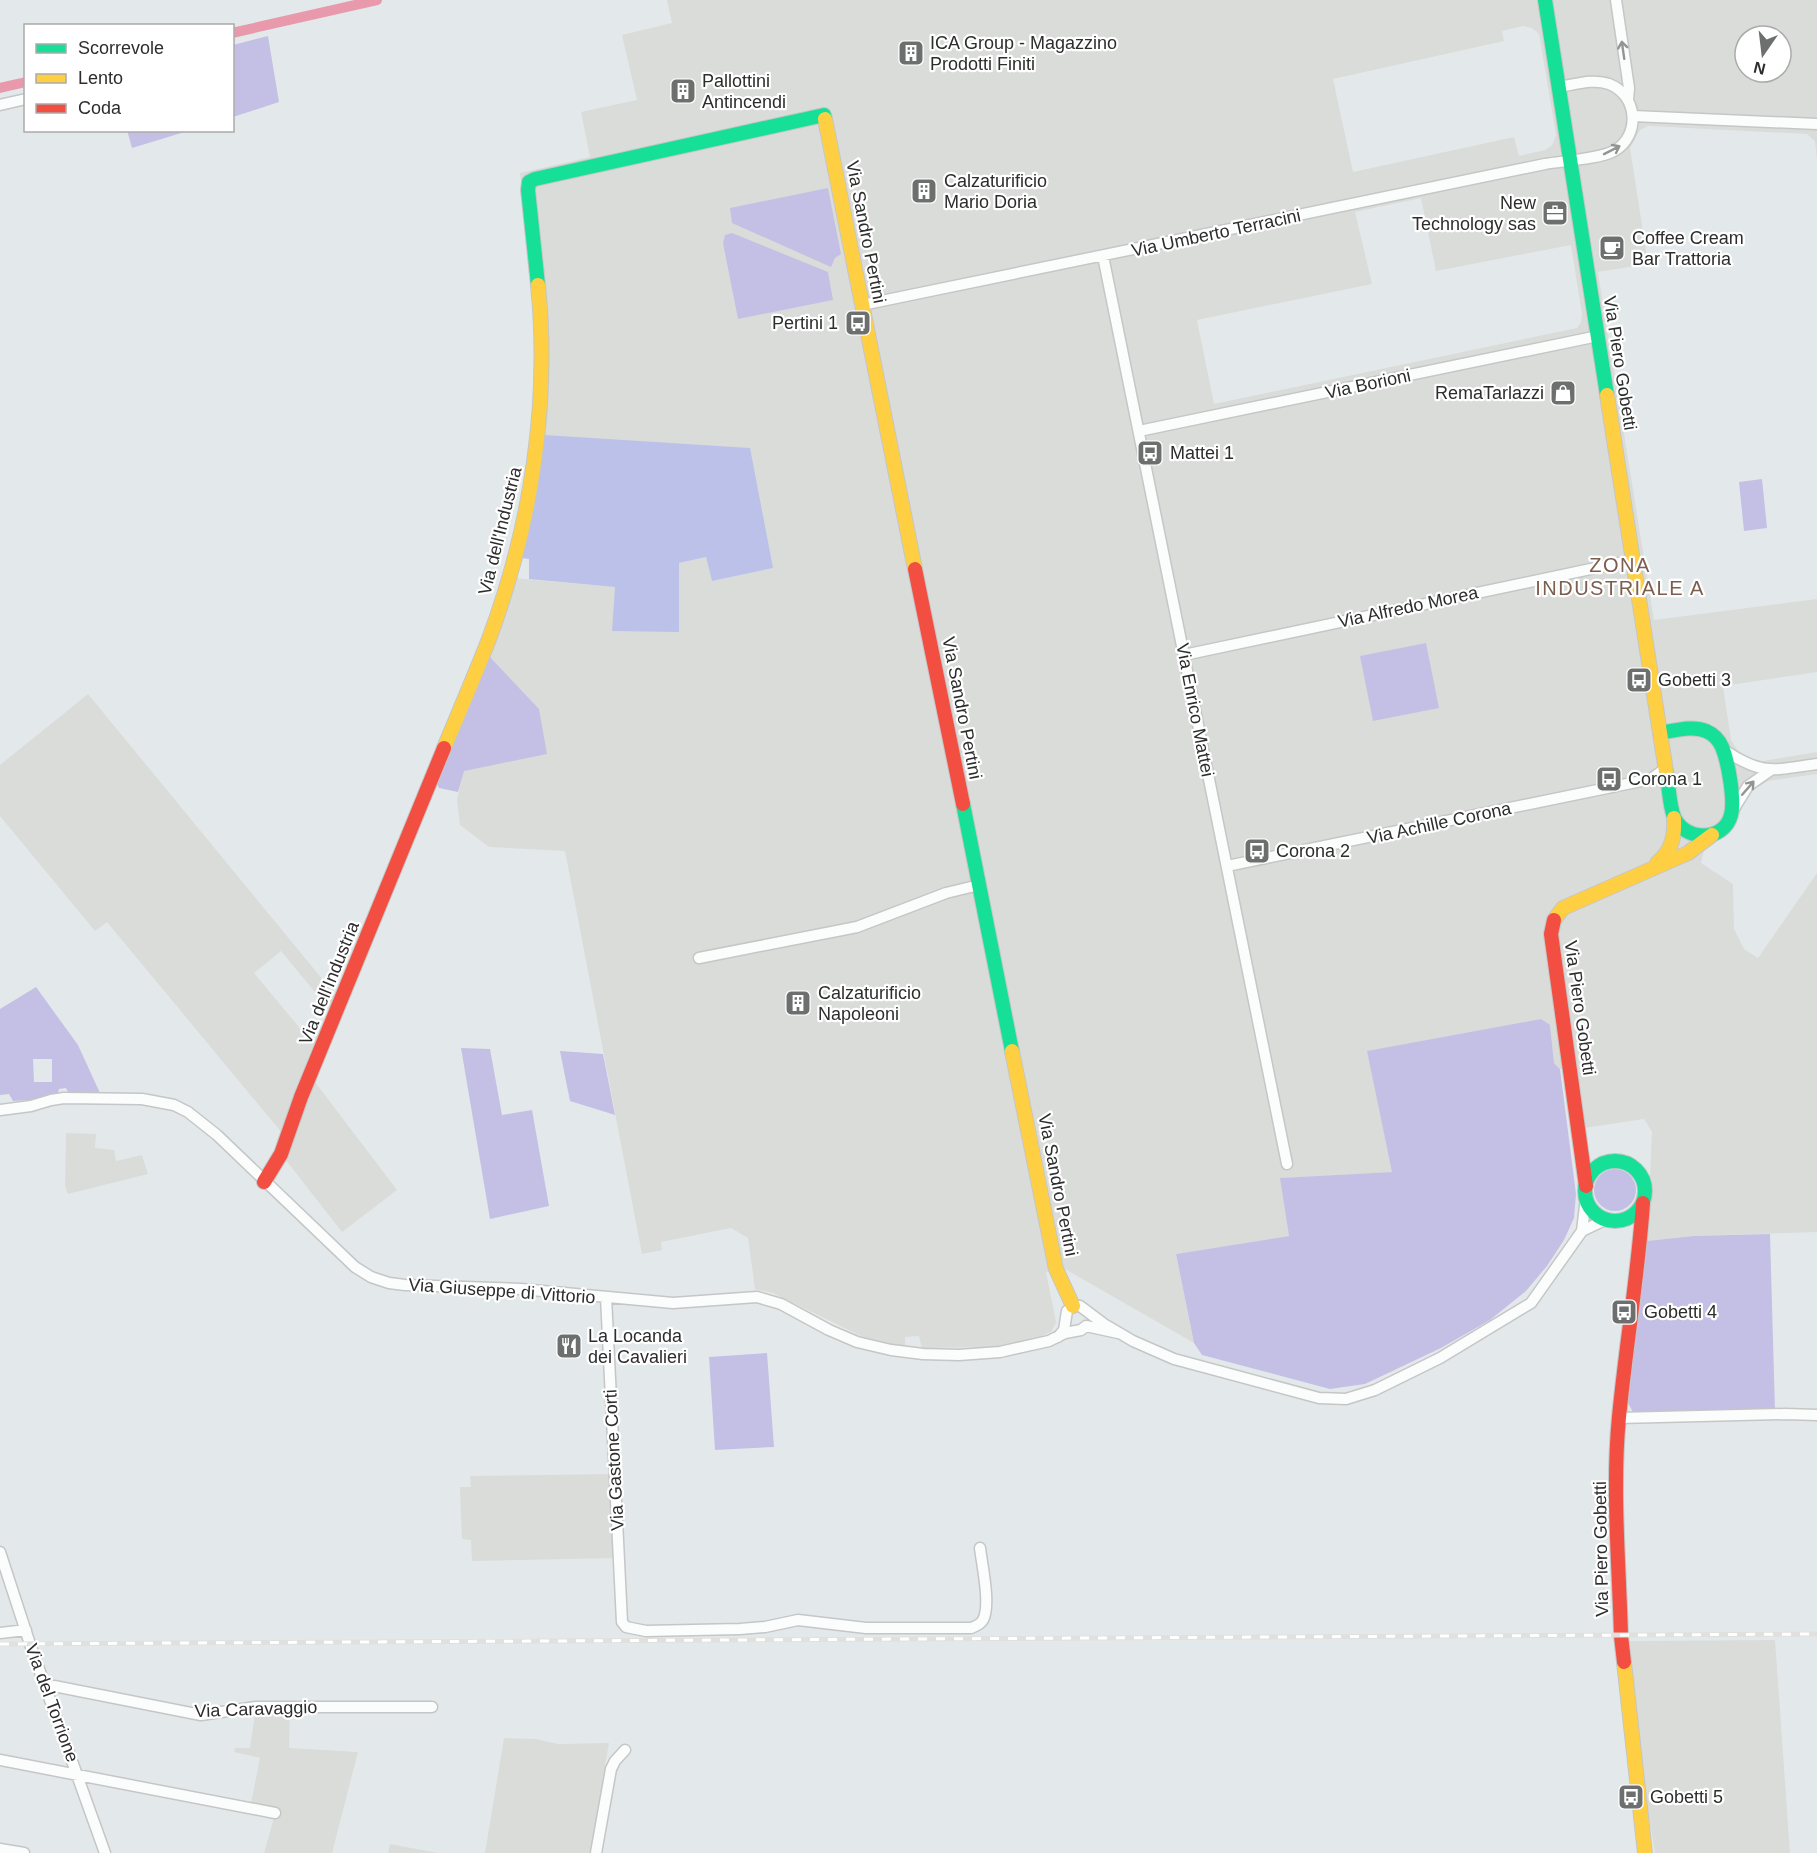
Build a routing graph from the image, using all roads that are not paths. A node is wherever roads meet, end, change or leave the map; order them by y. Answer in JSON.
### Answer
{"nodes":[{"id":1,"x":1545,"y":0,"type":"edge"},
{"id":2,"x":1616,"y":0,"type":"edge"},
{"id":3,"x":1558,"y":87,"type":"junction"},
{"id":4,"x":24,"y":99,"type":"edge"},
{"id":5,"x":1628,"y":100,"type":"junction"},
{"id":6,"x":0,"y":105,"type":"edge"},
{"id":7,"x":824,"y":115,"type":"joint"},
{"id":8,"x":1633,"y":116,"type":"junction"},
{"id":9,"x":1817,"y":124,"type":"edge"},
{"id":10,"x":1570,"y":160,"type":"junction"},
{"id":11,"x":1103,"y":256,"type":"junction"},
{"id":12,"x":862,"y":305,"type":"junction"},
{"id":13,"x":1598,"y":336,"type":"junction"},
{"id":14,"x":1139,"y":431,"type":"junction"},
{"id":15,"x":1633,"y":560,"type":"junction"},
{"id":16,"x":1184,"y":655,"type":"junction"},
{"id":17,"x":1660,"y":733,"type":"junction"},
{"id":18,"x":1724,"y":750,"type":"junction"},
{"id":19,"x":1817,"y":764,"type":"edge"},
{"id":20,"x":1666,"y":768,"type":"junction"},
{"id":21,"x":1771,"y":770,"type":"junction"},
{"id":22,"x":1651,"y":779,"type":"junction"},
{"id":23,"x":1668,"y":783,"type":"junction"},
{"id":24,"x":1731,"y":812,"type":"junction"},
{"id":25,"x":1674,"y":817,"type":"junction"},
{"id":26,"x":1712,"y":835,"type":"junction"},
{"id":27,"x":1227,"y":866,"type":"junction"},
{"id":28,"x":1647,"y":871,"type":"junction"},
{"id":29,"x":979,"y":885,"type":"junction"},
{"id":30,"x":699,"y":958,"type":"dead end"},
{"id":31,"x":0,"y":1110,"type":"edge"},
{"id":32,"x":1579,"y":1135,"type":"junction"},
{"id":33,"x":1609,"y":1161,"type":"junction"},
{"id":34,"x":1287,"y":1164,"type":"dead end"},
{"id":35,"x":264,"y":1182,"type":"junction"},
{"id":36,"x":1586,"y":1191,"type":"junction"},
{"id":37,"x":1643,"y":1203,"type":"junction"},
{"id":38,"x":1611,"y":1220,"type":"junction"},
{"id":39,"x":1582,"y":1231,"type":"junction"},
{"id":40,"x":1640,"y":1245,"type":"junction"},
{"id":41,"x":606,"y":1297,"type":"junction"},
{"id":42,"x":1073,"y":1306,"type":"junction"},
{"id":43,"x":1089,"y":1313,"type":"junction"},
{"id":44,"x":1066,"y":1322,"type":"junction"},
{"id":45,"x":1086,"y":1326,"type":"junction"},
{"id":46,"x":1074,"y":1330,"type":"junction"},
{"id":47,"x":1118,"y":1333,"type":"junction"},
{"id":48,"x":1058,"y":1337,"type":"junction"},
{"id":49,"x":1817,"y":1416,"type":"edge"},
{"id":50,"x":1619,"y":1418,"type":"junction"},
{"id":51,"x":980,"y":1548,"type":"dead end"},
{"id":52,"x":0,"y":1552,"type":"edge"},
{"id":53,"x":26,"y":1630,"type":"junction"},
{"id":54,"x":0,"y":1633,"type":"edge"},
{"id":55,"x":46,"y":1689,"type":"junction"},
{"id":56,"x":432,"y":1707,"type":"dead end"},
{"id":57,"x":625,"y":1750,"type":"dead end"},
{"id":58,"x":0,"y":1760,"type":"edge"},
{"id":59,"x":78,"y":1775,"type":"junction"},
{"id":60,"x":275,"y":1813,"type":"dead end"},
{"id":61,"x":0,"y":1849,"type":"edge"},
{"id":62,"x":24,"y":1853,"type":"edge"},
{"id":63,"x":105,"y":1853,"type":"edge"},
{"id":64,"x":596,"y":1853,"type":"edge"},
{"id":65,"x":1645,"y":1853,"type":"edge"}],
"edges":[{"from":1,"to":3,"type":"street","name":"Via Piero Gobetti"},
{"from":5,"to":2,"type":"street","one_way":true},
{"from":3,"to":5,"type":"street"},
{"from":3,"to":10,"type":"street","name":"Via Piero Gobetti"},
{"from":4,"to":6,"type":"street"},
{"from":5,"to":8,"type":"street"},
{"from":7,"to":12,"type":"street","name":"Via Sandro Pertini"},
{"from":7,"to":35,"type":"street","name":"Via dell'Industria"},
{"from":8,"to":9,"type":"street"},
{"from":10,"to":8,"type":"street","one_way":true},
{"from":10,"to":11,"type":"street","name":"Via Umberto Terracini"},
{"from":10,"to":13,"type":"street","name":"Via Piero Gobetti"},
{"from":11,"to":12,"type":"street","name":"Via Umberto Terracini"},
{"from":11,"to":14,"type":"street","name":"Via Enrico Mattei"},
{"from":12,"to":29,"type":"street","name":"Via Sandro Pertini"},
{"from":13,"to":14,"type":"street","name":"Via Borioni"},
{"from":13,"to":15,"type":"street","name":"Via Piero Gobetti"},
{"from":14,"to":16,"type":"street","name":"Via Enrico Mattei"},
{"from":15,"to":16,"type":"street","name":"Via Alfredo Morea"},
{"from":15,"to":17,"type":"street","name":"Via Piero Gobetti"},
{"from":16,"to":27,"type":"street","name":"Via Enrico Mattei"},
{"from":17,"to":18,"type":"street"},
{"from":17,"to":20,"type":"street","name":"Via Piero Gobetti"},
{"from":18,"to":21,"type":"street"},
{"from":18,"to":24,"type":"street"},
{"from":19,"to":21,"type":"street"},
{"from":20,"to":22,"type":"street","name":"Via Achille Corona"},
{"from":20,"to":23,"type":"street","name":"Via Piero Gobetti"},
{"from":24,"to":21,"type":"street","one_way":true},
{"from":22,"to":23,"type":"street","name":"Via Achille Corona"},
{"from":22,"to":27,"type":"street","name":"Via Achille Corona"},
{"from":23,"to":25,"type":"street","name":"Via Piero Gobetti"},
{"from":24,"to":26,"type":"street"},
{"from":25,"to":26,"type":"street"},
{"from":25,"to":28,"type":"street","name":"Via Piero Gobetti"},
{"from":26,"to":28,"type":"street","name":"Via Piero Gobetti"},
{"from":27,"to":34,"type":"street","name":"Via Enrico Mattei"},
{"from":28,"to":32,"type":"street","name":"Via Piero Gobetti"},
{"from":29,"to":30,"type":"street"},
{"from":29,"to":42,"type":"street","name":"Via Sandro Pertini"},
{"from":31,"to":35,"type":"street","name":"Via Giuseppe di Vittorio"},
{"from":32,"to":33,"type":"street"},
{"from":32,"to":36,"type":"street","name":"Via Piero Gobetti"},
{"from":33,"to":36,"type":"street"},
{"from":33,"to":37,"type":"street"},
{"from":35,"to":41,"type":"street","name":"Via Giuseppe di Vittorio"},
{"from":36,"to":38,"type":"street"},
{"from":36,"to":39,"type":"street"},
{"from":37,"to":38,"type":"street"},
{"from":37,"to":40,"type":"street","name":"Via Piero Gobetti"},
{"from":38,"to":39,"type":"street"},
{"from":38,"to":40,"type":"street"},
{"from":39,"to":47,"type":"street"},
{"from":40,"to":50,"type":"street","name":"Via Piero Gobetti"},
{"from":41,"to":48,"type":"street","name":"Via Giuseppe di Vittorio"},
{"from":41,"to":51,"type":"street","name":"Via Gastone Corti"},
{"from":42,"to":43,"type":"street"},
{"from":42,"to":44,"type":"street"},
{"from":43,"to":45,"type":"street"},
{"from":43,"to":47,"type":"street"},
{"from":44,"to":46,"type":"street"},
{"from":44,"to":48,"type":"street"},
{"from":45,"to":46,"type":"street","name":"Via Giuseppe di Vittorio"},
{"from":45,"to":47,"type":"street"},
{"from":46,"to":48,"type":"street","name":"Via Giuseppe di Vittorio"},
{"from":49,"to":50,"type":"street"},
{"from":50,"to":65,"type":"street","name":"Via Piero Gobetti"},
{"from":52,"to":53,"type":"street","name":"Via del Torrione"},
{"from":53,"to":54,"type":"street"},
{"from":53,"to":55,"type":"street","name":"Via del Torrione"},
{"from":55,"to":56,"type":"street","name":"Via Caravaggio"},
{"from":55,"to":59,"type":"street","name":"Via del Torrione"},
{"from":57,"to":64,"type":"street"},
{"from":58,"to":59,"type":"street"},
{"from":59,"to":60,"type":"street"},
{"from":59,"to":63,"type":"street","name":"Via del Torrione"},
{"from":61,"to":62,"type":"street"}]}
